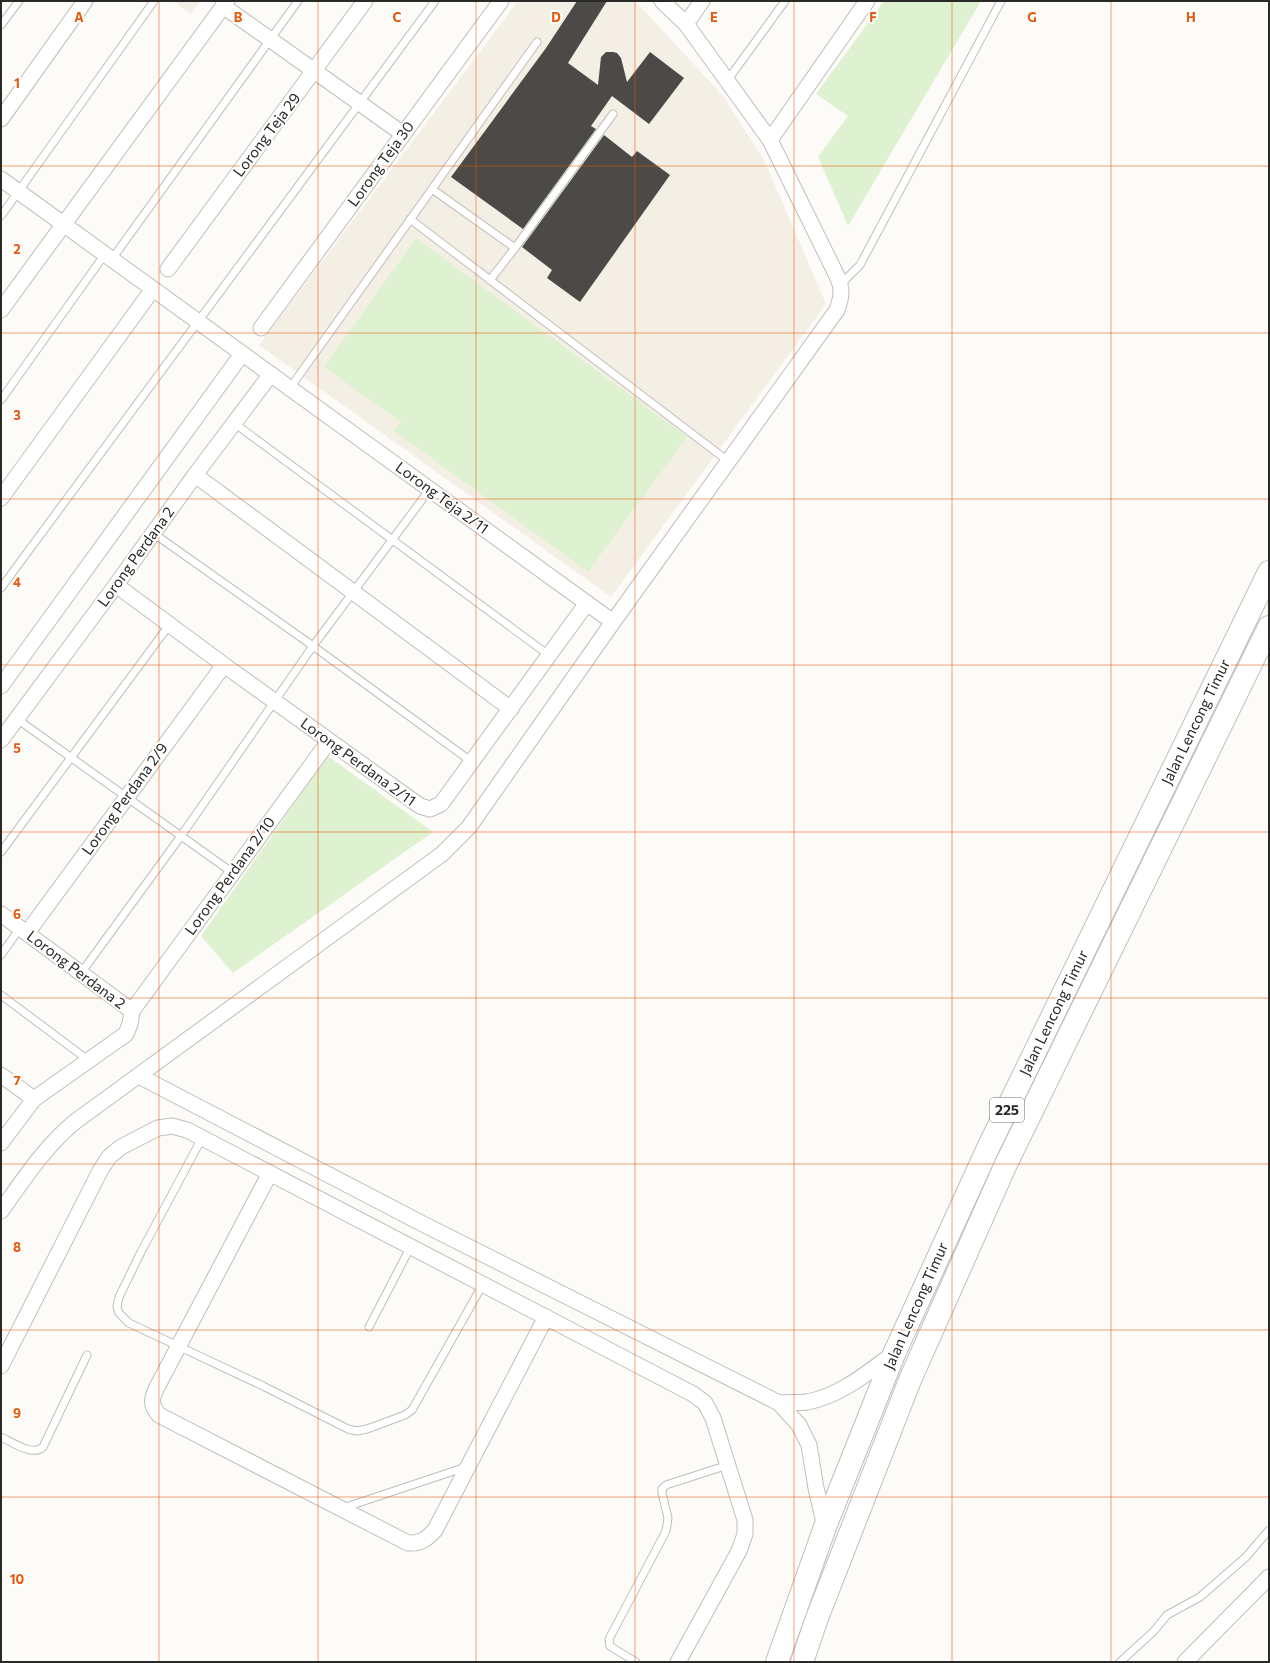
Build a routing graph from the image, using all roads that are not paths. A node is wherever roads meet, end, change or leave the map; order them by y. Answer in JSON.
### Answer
{"nodes":[{"id":1,"x":19,"y":1,"type":"edge"},
{"id":2,"x":85,"y":1,"type":"edge"},
{"id":3,"x":154,"y":1,"type":"edge"},
{"id":4,"x":298,"y":1,"type":"edge"},
{"id":5,"x":365,"y":1,"type":"edge"},
{"id":6,"x":435,"y":1,"type":"edge"},
{"id":7,"x":500,"y":1,"type":"edge"},
{"id":8,"x":662,"y":1,"type":"edge"},
{"id":9,"x":702,"y":1,"type":"edge"},
{"id":10,"x":785,"y":1,"type":"edge"},
{"id":11,"x":868,"y":1,"type":"edge"},
{"id":12,"x":1001,"y":1,"type":"edge"},
{"id":13,"x":225,"y":3,"type":"edge"},
{"id":14,"x":686,"y":24,"type":"junction"},
{"id":15,"x":1,"y":25,"type":"edge"},
{"id":16,"x":270,"y":40,"type":"junction"},
{"id":17,"x":537,"y":42,"type":"dead end"},
{"id":18,"x":315,"y":71,"type":"junction"},
{"id":19,"x":727,"y":81,"type":"junction"},
{"id":20,"x":360,"y":103,"type":"junction"},
{"id":21,"x":613,"y":114,"type":"dead end"},
{"id":22,"x":1,"y":119,"type":"edge"},
{"id":23,"x":403,"y":134,"type":"junction"},
{"id":24,"x":770,"y":140,"type":"junction"},
{"id":25,"x":1,"y":179,"type":"edge"},
{"id":26,"x":432,"y":190,"type":"junction"},
{"id":27,"x":19,"y":192,"type":"junction"},
{"id":28,"x":1,"y":216,"type":"edge"},
{"id":29,"x":410,"y":219,"type":"junction"},
{"id":30,"x":64,"y":224,"type":"junction"},
{"id":31,"x":515,"y":248,"type":"junction"},
{"id":32,"x":109,"y":257,"type":"junction"},
{"id":33,"x":168,"y":269,"type":"dead end"},
{"id":34,"x":490,"y":280,"type":"junction"},
{"id":35,"x":841,"y":284,"type":"junction"},
{"id":36,"x":153,"y":289,"type":"junction"},
{"id":37,"x":1,"y":310,"type":"edge"},
{"id":38,"x":198,"y":322,"type":"junction"},
{"id":39,"x":261,"y":328,"type":"dead end"},
{"id":40,"x":242,"y":354,"type":"junction"},
{"id":41,"x":271,"y":374,"type":"junction"},
{"id":42,"x":290,"y":388,"type":"junction"},
{"id":43,"x":1,"y":400,"type":"edge"},
{"id":44,"x":233,"y":423,"type":"junction"},
{"id":45,"x":728,"y":461,"type":"junction"},
{"id":46,"x":194,"y":476,"type":"junction"},
{"id":47,"x":430,"y":489,"type":"junction"},
{"id":48,"x":1,"y":498,"type":"edge"},
{"id":49,"x":153,"y":533,"type":"junction"},
{"id":50,"x":392,"y":538,"type":"junction"},
{"id":51,"x":1269,"y":572,"type":"edge"},
{"id":52,"x":116,"y":585,"type":"junction"},
{"id":53,"x":1,"y":588,"type":"edge"},
{"id":54,"x":352,"y":592,"type":"junction"},
{"id":55,"x":587,"y":603,"type":"junction"},
{"id":56,"x":613,"y":622,"type":"junction"},
{"id":57,"x":170,"y":624,"type":"junction"},
{"id":58,"x":1269,"y":627,"type":"edge"},
{"id":59,"x":313,"y":646,"type":"junction"},
{"id":60,"x":550,"y":656,"type":"junction"},
{"id":61,"x":224,"y":665,"type":"junction"},
{"id":62,"x":1,"y":686,"type":"edge"},
{"id":63,"x":274,"y":701,"type":"junction"},
{"id":64,"x":511,"y":709,"type":"junction"},
{"id":65,"x":17,"y":719,"type":"junction"},
{"id":66,"x":1,"y":740,"type":"edge"},
{"id":67,"x":329,"y":741,"type":"junction"},
{"id":68,"x":71,"y":757,"type":"junction"},
{"id":69,"x":472,"y":762,"type":"junction"},
{"id":70,"x":126,"y":797,"type":"junction"},
{"id":71,"x":181,"y":836,"type":"junction"},
{"id":72,"x":1,"y":852,"type":"edge"},
{"id":73,"x":233,"y":872,"type":"junction"},
{"id":74,"x":1,"y":914,"type":"edge"},
{"id":75,"x":24,"y":930,"type":"junction"},
{"id":76,"x":1,"y":955,"type":"edge"},
{"id":77,"x":81,"y":973,"type":"junction"},
{"id":78,"x":1,"y":995,"type":"edge"},
{"id":79,"x":132,"y":1011,"type":"junction"},
{"id":80,"x":88,"y":1060,"type":"junction"},
{"id":81,"x":1,"y":1075,"type":"edge"},
{"id":82,"x":139,"y":1076,"type":"junction"},
{"id":83,"x":34,"y":1099,"type":"junction"},
{"id":84,"x":202,"y":1138,"type":"junction"},
{"id":85,"x":1,"y":1143,"type":"edge"},
{"id":86,"x":270,"y":1173,"type":"junction"},
{"id":87,"x":1,"y":1211,"type":"edge"},
{"id":88,"x":423,"y":1224,"type":"junction"},
{"id":89,"x":411,"y":1246,"type":"junction"},
{"id":90,"x":483,"y":1284,"type":"junction"},
{"id":91,"x":546,"y":1317,"type":"junction"},
{"id":92,"x":369,"y":1327,"type":"dead end"},
{"id":93,"x":178,"y":1346,"type":"junction"},
{"id":94,"x":894,"y":1354,"type":"junction"},
{"id":95,"x":87,"y":1355,"type":"dead end"},
{"id":96,"x":1,"y":1366,"type":"edge"},
{"id":97,"x":780,"y":1403,"type":"junction"},
{"id":98,"x":1,"y":1437,"type":"edge"},
{"id":99,"x":728,"y":1465,"type":"junction"},
{"id":100,"x":469,"y":1466,"type":"junction"},
{"id":101,"x":341,"y":1508,"type":"junction"},
{"id":102,"x":825,"y":1527,"type":"junction"},
{"id":103,"x":1269,"y":1530,"type":"edge"},
{"id":104,"x":1269,"y":1577,"type":"edge"},
{"id":105,"x":636,"y":1662,"type":"edge"},
{"id":106,"x":678,"y":1662,"type":"edge"},
{"id":107,"x":777,"y":1662,"type":"edge"},
{"id":108,"x":802,"y":1662,"type":"edge"},
{"id":109,"x":1120,"y":1662,"type":"edge"},
{"id":110,"x":1185,"y":1662,"type":"edge"}],
"edges":[{"from":1,"to":15,"type":"lane"},
{"from":2,"to":22,"type":"street"},
{"from":3,"to":27,"type":"lane"},
{"from":4,"to":16,"type":"lane"},
{"from":5,"to":18,"type":"street","name":"Lorong Teja 29"},
{"from":6,"to":20,"type":"lane"},
{"from":7,"to":23,"type":"street","name":"Lorong Teja 30"},
{"from":8,"to":14,"type":"street"},
{"from":9,"to":14,"type":"street"},
{"from":10,"to":19,"type":"lane"},
{"from":11,"to":24,"type":"street"},
{"from":12,"to":35,"type":"lane"},
{"from":13,"to":16,"type":"street"},
{"from":13,"to":30,"type":"street"},
{"from":14,"to":19,"type":"street"},
{"from":16,"to":18,"type":"street"},
{"from":16,"to":32,"type":"lane"},
{"from":17,"to":26,"type":"lane"},
{"from":18,"to":20,"type":"street"},
{"from":18,"to":33,"type":"street","name":"Lorong Teja 29"},
{"from":19,"to":24,"type":"street"},
{"from":20,"to":23,"type":"street"},
{"from":20,"to":38,"type":"lane"},
{"from":21,"to":31,"type":"lane"},
{"from":23,"to":39,"type":"street","name":"Lorong Teja 30"},
{"from":24,"to":35,"type":"street"},
{"from":25,"to":27,"type":"street","name":"Lorong Teja 2/11"},
{"from":26,"to":29,"type":"lane"},
{"from":26,"to":31,"type":"lane"},
{"from":27,"to":28,"type":"lane"},
{"from":27,"to":30,"type":"street","name":"Lorong Teja 2/11"},
{"from":29,"to":34,"type":"lane"},
{"from":29,"to":42,"type":"lane"},
{"from":30,"to":32,"type":"street","name":"Lorong Teja 2/11"},
{"from":30,"to":37,"type":"street"},
{"from":31,"to":34,"type":"lane"},
{"from":32,"to":36,"type":"street","name":"Lorong Teja 2/11"},
{"from":32,"to":43,"type":"lane"},
{"from":34,"to":45,"type":"lane"},
{"from":35,"to":45,"type":"street"},
{"from":36,"to":38,"type":"street","name":"Lorong Teja 2/11"},
{"from":36,"to":48,"type":"street"},
{"from":38,"to":40,"type":"street","name":"Lorong Teja 2/11"},
{"from":38,"to":53,"type":"lane"},
{"from":40,"to":41,"type":"street","name":"Lorong Teja 2/11"},
{"from":40,"to":62,"type":"street"},
{"from":41,"to":42,"type":"street","name":"Lorong Teja 2/11"},
{"from":41,"to":44,"type":"street","name":"Lorong Perdana 2"},
{"from":42,"to":47,"type":"street","name":"Lorong Teja 2/11"},
{"from":44,"to":46,"type":"street","name":"Lorong Perdana 2"},
{"from":44,"to":50,"type":"lane"},
{"from":45,"to":56,"type":"street"},
{"from":46,"to":49,"type":"street","name":"Lorong Perdana 2"},
{"from":46,"to":54,"type":"street"},
{"from":47,"to":50,"type":"lane"},
{"from":47,"to":55,"type":"street","name":"Lorong Teja 2/11"},
{"from":49,"to":52,"type":"street","name":"Lorong Perdana 2"},
{"from":49,"to":59,"type":"lane"},
{"from":50,"to":54,"type":"lane"},
{"from":50,"to":60,"type":"lane"},
{"from":51,"to":94,"type":"highway","name":"Jalan Lencong Timur","number":"225"},
{"from":52,"to":57,"type":"street","name":"Lorong Perdana 2/11"},
{"from":52,"to":65,"type":"street","name":"Lorong Perdana 2"},
{"from":54,"to":59,"type":"lane"},
{"from":54,"to":64,"type":"street"},
{"from":55,"to":56,"type":"street","name":"Lorong Teja 2/11"},
{"from":55,"to":60,"type":"street","name":"Lorong Perdana 2/11"},
{"from":56,"to":82,"type":"street"},
{"from":57,"to":61,"type":"street","name":"Lorong Perdana 2/11"},
{"from":57,"to":68,"type":"lane"},
{"from":58,"to":108,"type":"highway","name":"Jalan Lencong Timur","number":"225"},
{"from":59,"to":63,"type":"lane"},
{"from":59,"to":69,"type":"lane"},
{"from":60,"to":64,"type":"street","name":"Lorong Perdana 2/11"},
{"from":61,"to":63,"type":"street","name":"Lorong Perdana 2/11"},
{"from":61,"to":70,"type":"street","name":"Lorong Perdana 2/9"},
{"from":63,"to":67,"type":"street","name":"Lorong Perdana 2/11"},
{"from":63,"to":71,"type":"lane"},
{"from":64,"to":69,"type":"street","name":"Lorong Perdana 2/11"},
{"from":65,"to":66,"type":"street","name":"Lorong Perdana 2"},
{"from":65,"to":68,"type":"lane"},
{"from":67,"to":69,"type":"street","name":"Lorong Perdana 2/11"},
{"from":67,"to":73,"type":"street","name":"Lorong Perdana 2/10"},
{"from":68,"to":70,"type":"lane"},
{"from":68,"to":72,"type":"lane"},
{"from":70,"to":71,"type":"lane"},
{"from":70,"to":75,"type":"street","name":"Lorong Perdana 2/9"},
{"from":71,"to":73,"type":"lane"},
{"from":71,"to":77,"type":"lane"},
{"from":73,"to":79,"type":"street","name":"Lorong Perdana 2/10"},
{"from":74,"to":75,"type":"street","name":"Lorong Perdana 2"},
{"from":75,"to":76,"type":"lane"},
{"from":75,"to":77,"type":"street","name":"Lorong Perdana 2"},
{"from":77,"to":79,"type":"street","name":"Lorong Perdana 2"},
{"from":78,"to":80,"type":"lane"},
{"from":79,"to":80,"type":"street"},
{"from":80,"to":83,"type":"street"},
{"from":81,"to":83,"type":"street"},
{"from":82,"to":87,"type":"street"},
{"from":82,"to":88,"type":"street"},
{"from":83,"to":85,"type":"street"},
{"from":84,"to":86,"type":"street"},
{"from":84,"to":93,"type":"lane"},
{"from":84,"to":96,"type":"street"},
{"from":86,"to":89,"type":"street"},
{"from":86,"to":93,"type":"street"},
{"from":88,"to":89,"type":"street"},
{"from":88,"to":97,"type":"street"},
{"from":89,"to":90,"type":"street"},
{"from":89,"to":92,"type":"lane"},
{"from":90,"to":91,"type":"street"},
{"from":90,"to":93,"type":"lane"},
{"from":91,"to":99,"type":"street"},
{"from":91,"to":100,"type":"street"},
{"from":93,"to":101,"type":"street"},
{"from":94,"to":97,"type":"street"},
{"from":94,"to":102,"type":"highway","name":"Jalan Lencong Timur","number":"225"},
{"from":95,"to":98,"type":"lane"},
{"from":97,"to":102,"type":"street"},
{"from":99,"to":105,"type":"lane"},
{"from":99,"to":106,"type":"street"},
{"from":100,"to":101,"type":"lane"},
{"from":100,"to":101,"type":"street"},
{"from":102,"to":107,"type":"highway","name":"Jalan Lencong Timur","number":"225"},
{"from":103,"to":109,"type":"lane"},
{"from":104,"to":110,"type":"street"}]}
